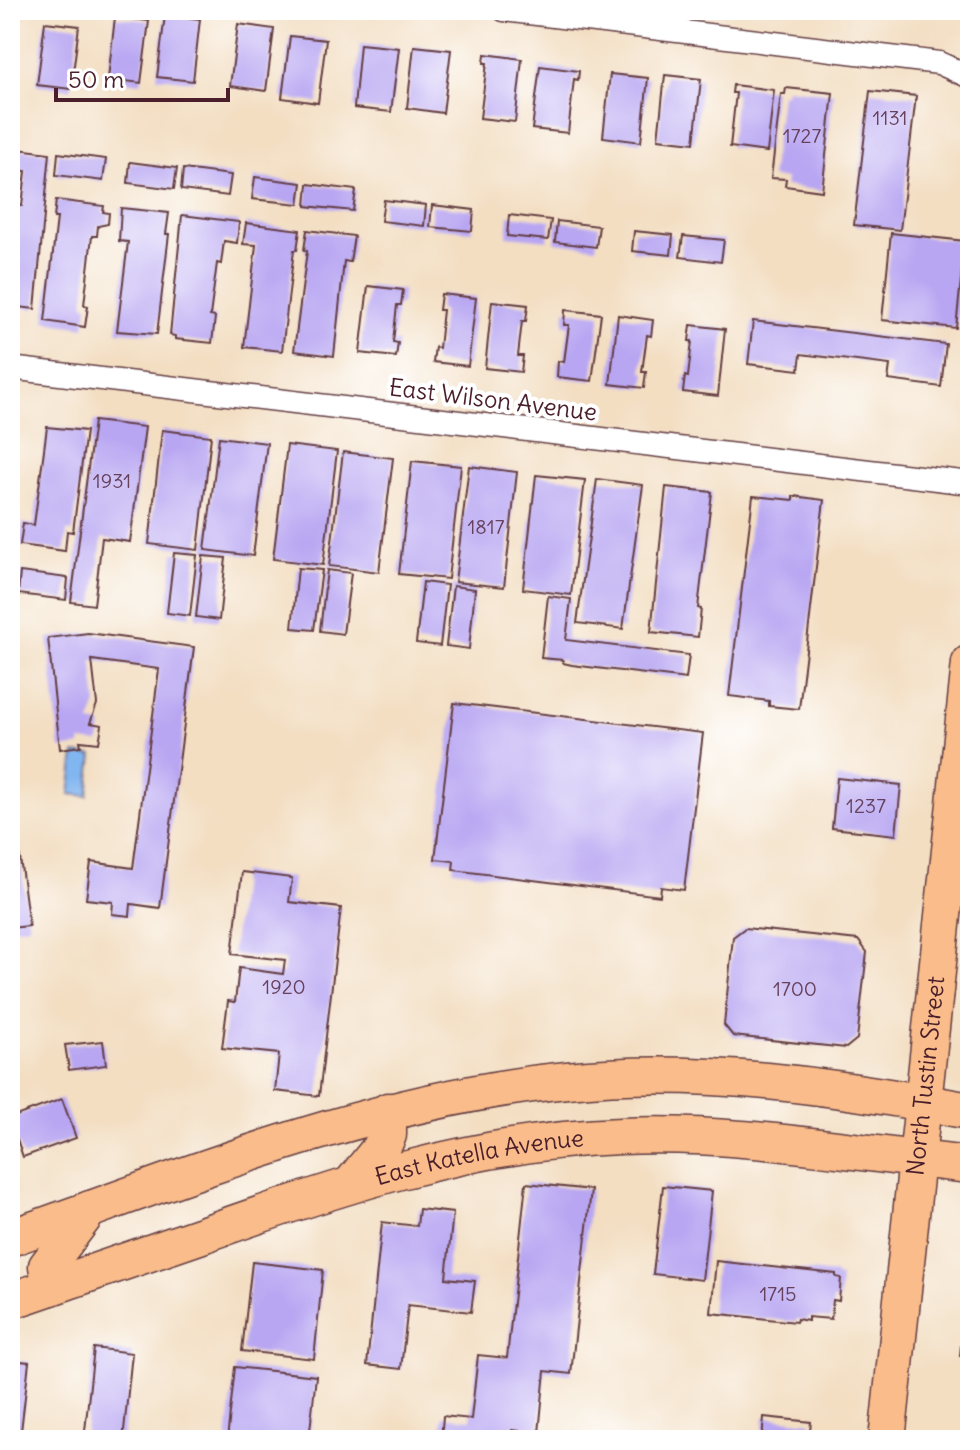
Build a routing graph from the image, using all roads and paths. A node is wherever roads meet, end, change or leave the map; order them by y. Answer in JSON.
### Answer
{"nodes":[{"id":1,"x":504,"y":10,"type":"edge"},
{"id":2,"x":970,"y":56,"type":"edge"},
{"id":3,"x":939,"y":63,"type":"junction"},
{"id":4,"x":970,"y":77,"type":"edge"},
{"id":5,"x":10,"y":368,"type":"edge"},
{"id":6,"x":970,"y":483,"type":"edge"},
{"id":7,"x":970,"y":663,"type":"edge"},
{"id":8,"x":922,"y":1102,"type":"junction"},
{"id":9,"x":388,"y":1111,"type":"junction"},
{"id":10,"x":970,"y":1111,"type":"edge"},
{"id":11,"x":916,"y":1159,"type":"junction"},
{"id":12,"x":970,"y":1165,"type":"edge"},
{"id":13,"x":352,"y":1183,"type":"junction"},
{"id":14,"x":90,"y":1209,"type":"junction"},
{"id":15,"x":10,"y":1238,"type":"edge"},
{"id":16,"x":51,"y":1287,"type":"junction"},
{"id":17,"x":10,"y":1301,"type":"edge"},
{"id":18,"x":887,"y":1440,"type":"edge"}],
"edges":[{"from":1,"to":3,"type":"street"},
{"from":2,"to":3,"type":"street"},
{"from":3,"to":4,"type":"street"},
{"from":5,"to":6,"type":"street","name":"East Wilson Avenue"},
{"from":7,"to":8,"type":"main road","name":"North Tustin Street"},
{"from":8,"to":9,"type":"main road"},
{"from":8,"to":10,"type":"main road"},
{"from":8,"to":11,"type":"main road","name":"North Tustin Street"},
{"from":9,"to":13,"type":"main road"},
{"from":9,"to":14,"type":"main road"},
{"from":11,"to":12,"type":"main road","name":"East Katella Avenue"},
{"from":11,"to":13,"type":"main road","name":"East Katella Avenue"},
{"from":11,"to":18,"type":"main road","name":"North Tustin Street"},
{"from":13,"to":16,"type":"main road","name":"East Katella Avenue"},
{"from":14,"to":15,"type":"main road"},
{"from":14,"to":16,"type":"main road"},
{"from":16,"to":17,"type":"main road","name":"East Katella Avenue"}]}
